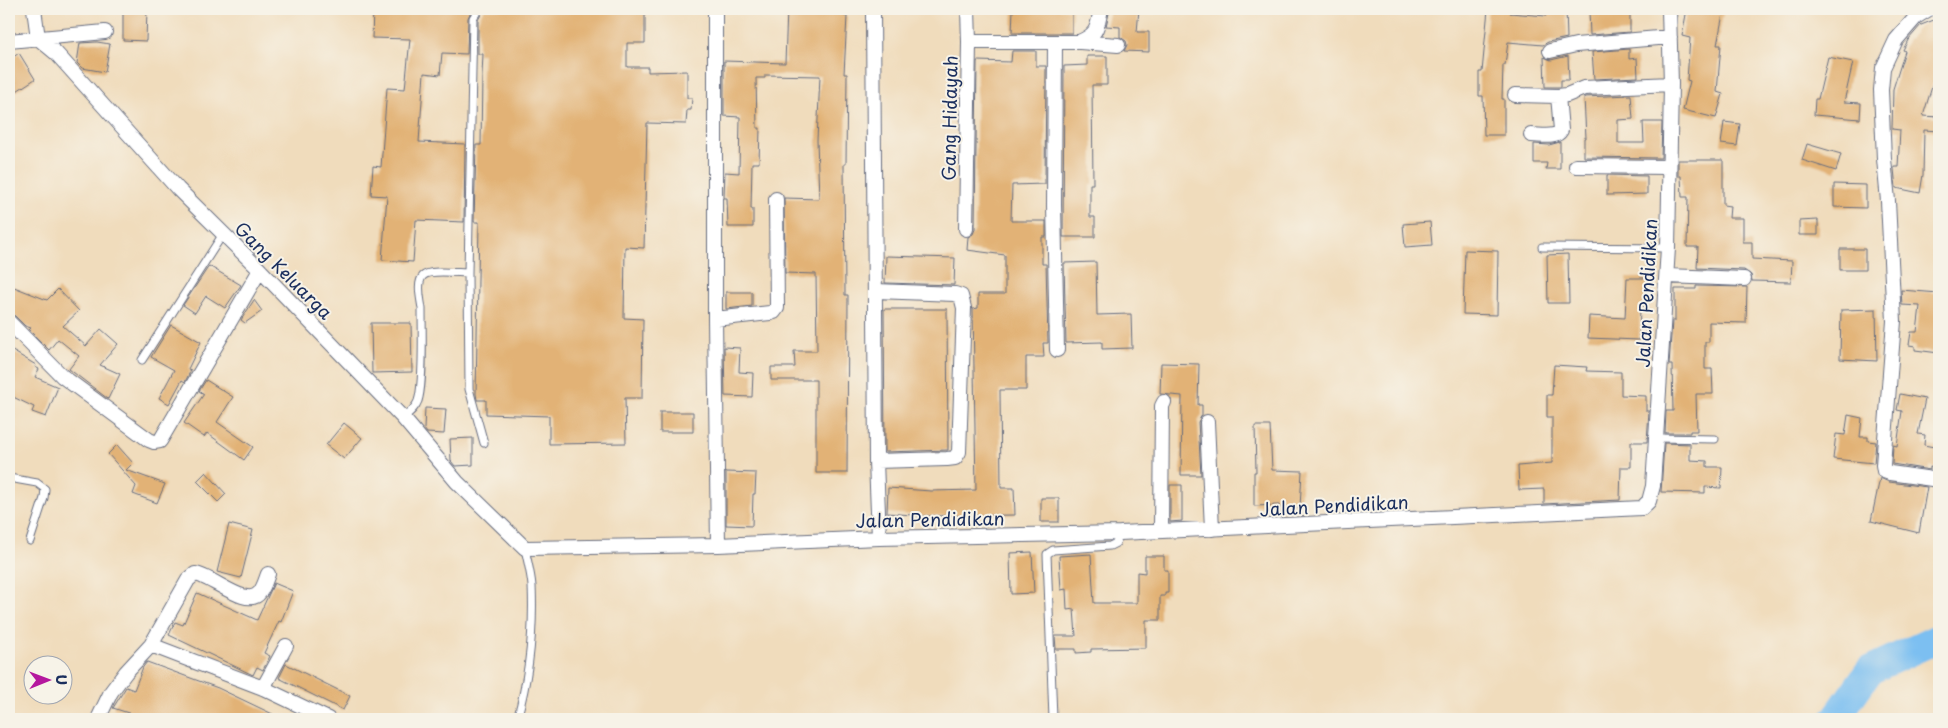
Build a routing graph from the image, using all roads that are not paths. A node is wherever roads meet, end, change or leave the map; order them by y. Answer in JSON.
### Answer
{"nodes":[{"id":1,"x":34,"y":9,"type":"edge"},
{"id":2,"x":479,"y":9,"type":"edge"},
{"id":3,"x":968,"y":9,"type":"edge"},
{"id":4,"x":1101,"y":9,"type":"edge"},
{"id":5,"x":1669,"y":9,"type":"edge"},
{"id":6,"x":1929,"y":9,"type":"edge"},
{"id":7,"x":715,"y":10,"type":"dead end"},
{"id":8,"x":873,"y":10,"type":"dead end"},
{"id":9,"x":105,"y":32,"type":"dead end"},
{"id":10,"x":1670,"y":37,"type":"junction"},
{"id":11,"x":38,"y":38,"type":"junction"},
{"id":12,"x":9,"y":41,"type":"edge"},
{"id":13,"x":969,"y":42,"type":"junction"},
{"id":14,"x":1055,"y":42,"type":"junction"},
{"id":15,"x":1079,"y":42,"type":"junction"},
{"id":16,"x":1118,"y":45,"type":"dead end"},
{"id":17,"x":1550,"y":50,"type":"dead end"},
{"id":18,"x":1672,"y":84,"type":"junction"},
{"id":19,"x":1515,"y":95,"type":"dead end"},
{"id":20,"x":1558,"y":96,"type":"junction"},
{"id":21,"x":1531,"y":135,"type":"dead end"},
{"id":22,"x":1576,"y":166,"type":"dead end"},
{"id":23,"x":1669,"y":167,"type":"junction"},
{"id":24,"x":776,"y":199,"type":"dead end"},
{"id":25,"x":966,"y":229,"type":"dead end"},
{"id":26,"x":222,"y":234,"type":"junction"},
{"id":27,"x":1542,"y":247,"type":"dead end"},
{"id":28,"x":1668,"y":248,"type":"junction"},
{"id":29,"x":260,"y":270,"type":"junction"},
{"id":30,"x":468,"y":273,"type":"junction"},
{"id":31,"x":1666,"y":276,"type":"junction"},
{"id":32,"x":1744,"y":279,"type":"dead end"},
{"id":33,"x":876,"y":291,"type":"junction"},
{"id":34,"x":714,"y":319,"type":"junction"},
{"id":35,"x":9,"y":322,"type":"edge"},
{"id":36,"x":1057,"y":350,"type":"dead end"},
{"id":37,"x":142,"y":360,"type":"dead end"},
{"id":38,"x":1164,"y":402,"type":"dead end"},
{"id":39,"x":403,"y":418,"type":"junction"},
{"id":40,"x":1207,"y":422,"type":"dead end"},
{"id":41,"x":1656,"y":438,"type":"junction"},
{"id":42,"x":1715,"y":439,"type":"dead end"},
{"id":43,"x":484,"y":443,"type":"dead end"},
{"id":44,"x":876,"y":461,"type":"junction"},
{"id":45,"x":9,"y":478,"type":"edge"},
{"id":46,"x":1939,"y":480,"type":"edge"},
{"id":47,"x":1212,"y":529,"type":"junction"},
{"id":48,"x":1161,"y":531,"type":"junction"},
{"id":49,"x":1120,"y":533,"type":"junction"},
{"id":50,"x":879,"y":538,"type":"junction"},
{"id":51,"x":30,"y":541,"type":"dead end"},
{"id":52,"x":718,"y":545,"type":"junction"},
{"id":53,"x":525,"y":548,"type":"junction"},
{"id":54,"x":268,"y":574,"type":"dead end"},
{"id":55,"x":151,"y":645,"type":"junction"},
{"id":56,"x":286,"y":646,"type":"dead end"},
{"id":57,"x":263,"y":688,"type":"junction"},
{"id":58,"x":98,"y":719,"type":"edge"},
{"id":59,"x":328,"y":719,"type":"edge"},
{"id":60,"x":517,"y":719,"type":"edge"},
{"id":61,"x":1052,"y":719,"type":"edge"}],
"edges":[{"from":1,"to":11,"type":"street"},
{"from":2,"to":30,"type":"lane"},
{"from":3,"to":13,"type":"street","name":"Gang Hidayah"},
{"from":4,"to":15,"type":"street"},
{"from":5,"to":10,"type":"street","name":"Jalan Pendidikan"},
{"from":6,"to":46,"type":"street"},
{"from":7,"to":34,"type":"street"},
{"from":8,"to":33,"type":"street"},
{"from":9,"to":11,"type":"street"},
{"from":10,"to":17,"type":"street"},
{"from":10,"to":18,"type":"street","name":"Jalan Pendidikan"},
{"from":11,"to":12,"type":"street"},
{"from":11,"to":26,"type":"street","name":"Gang Keluarga"},
{"from":13,"to":14,"type":"street"},
{"from":13,"to":25,"type":"street","name":"Gang Hidayah"},
{"from":14,"to":15,"type":"street"},
{"from":14,"to":36,"type":"street"},
{"from":15,"to":16,"type":"street"},
{"from":18,"to":20,"type":"street"},
{"from":18,"to":23,"type":"street","name":"Jalan Pendidikan"},
{"from":19,"to":20,"type":"street"},
{"from":20,"to":21,"type":"street"},
{"from":22,"to":23,"type":"street"},
{"from":23,"to":28,"type":"street","name":"Jalan Pendidikan"},
{"from":24,"to":34,"type":"street"},
{"from":26,"to":29,"type":"street","name":"Gang Keluarga"},
{"from":26,"to":37,"type":"lane"},
{"from":27,"to":28,"type":"lane"},
{"from":28,"to":31,"type":"street","name":"Jalan Pendidikan"},
{"from":29,"to":35,"type":"street"},
{"from":29,"to":39,"type":"street","name":"Gang Keluarga"},
{"from":30,"to":39,"type":"lane"},
{"from":30,"to":43,"type":"lane"},
{"from":31,"to":32,"type":"street"},
{"from":31,"to":41,"type":"street","name":"Jalan Pendidikan"},
{"from":33,"to":44,"type":"street"},
{"from":33,"to":44,"type":"street"},
{"from":34,"to":52,"type":"street"},
{"from":38,"to":48,"type":"street"},
{"from":39,"to":53,"type":"street","name":"Gang Keluarga"},
{"from":40,"to":47,"type":"street"},
{"from":41,"to":42,"type":"lane"},
{"from":41,"to":47,"type":"street","name":"Jalan Pendidikan"},
{"from":44,"to":50,"type":"street"},
{"from":45,"to":51,"type":"lane"},
{"from":47,"to":48,"type":"street","name":"Jalan Pendidikan"},
{"from":48,"to":49,"type":"street","name":"Jalan Pendidikan"},
{"from":49,"to":50,"type":"street","name":"Jalan Pendidikan"},
{"from":49,"to":61,"type":"lane"},
{"from":50,"to":52,"type":"street","name":"Jalan Pendidikan"},
{"from":52,"to":53,"type":"street","name":"Jalan Pendidikan"},
{"from":53,"to":60,"type":"lane"},
{"from":54,"to":55,"type":"street"},
{"from":55,"to":57,"type":"street"},
{"from":55,"to":58,"type":"street"},
{"from":56,"to":57,"type":"street"},
{"from":57,"to":59,"type":"street"}]}
